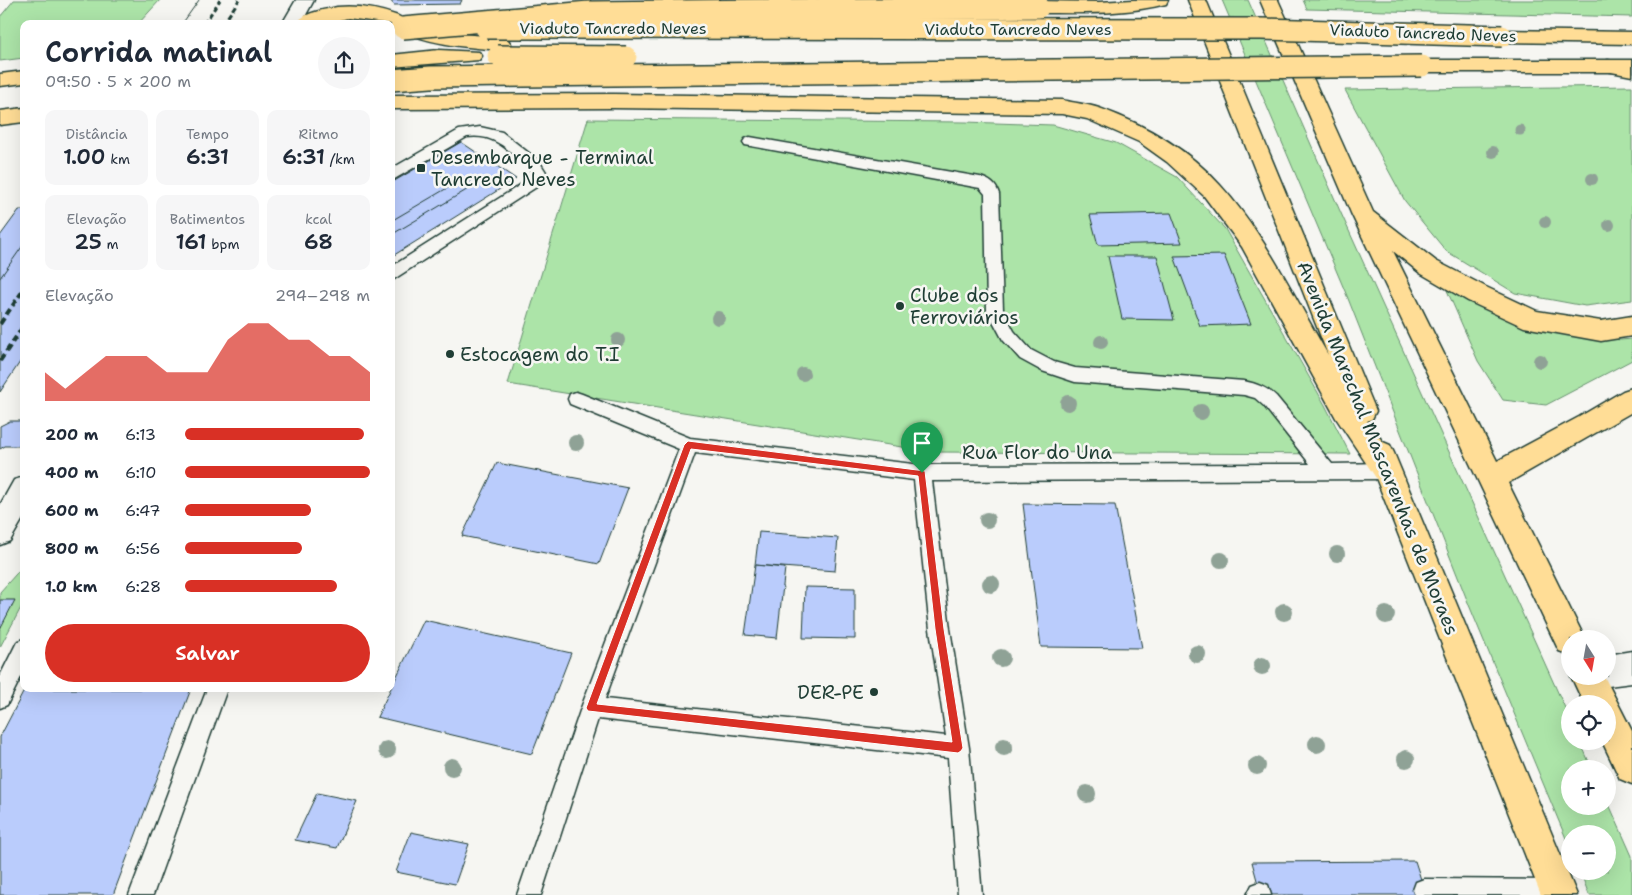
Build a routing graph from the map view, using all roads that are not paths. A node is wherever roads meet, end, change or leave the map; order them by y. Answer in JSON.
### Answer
{"nodes":[{"id":1,"x":305,"y":0,"type":"edge"},
{"id":2,"x":369,"y":0,"type":"edge"},
{"id":3,"x":1159,"y":0,"type":"edge"},
{"id":4,"x":1197,"y":0,"type":"edge"},
{"id":5,"x":1269,"y":0,"type":"edge"},
{"id":6,"x":293,"y":20,"type":"edge"},
{"id":7,"x":314,"y":20,"type":"edge"},
{"id":8,"x":378,"y":20,"type":"edge"},
{"id":9,"x":389,"y":20,"type":"edge"},
{"id":10,"x":395,"y":26,"type":"edge"},
{"id":11,"x":1502,"y":36,"type":"junction"},
{"id":12,"x":1632,"y":38,"type":"edge"},
{"id":13,"x":499,"y":50,"type":"junction"},
{"id":14,"x":395,"y":61,"type":"edge"},
{"id":15,"x":1422,"y":66,"type":"junction"},
{"id":16,"x":1605,"y":66,"type":"junction"},
{"id":17,"x":1632,"y":66,"type":"edge"},
{"id":18,"x":1632,"y":70,"type":"edge"},
{"id":19,"x":20,"y":78,"type":"edge"},
{"id":20,"x":0,"y":80,"type":"edge"},
{"id":21,"x":395,"y":80,"type":"edge"},
{"id":22,"x":395,"y":102,"type":"edge"},
{"id":23,"x":20,"y":116,"type":"edge"},
{"id":24,"x":0,"y":118,"type":"edge"},
{"id":25,"x":750,"y":142,"type":"dead end"},
{"id":26,"x":395,"y":174,"type":"edge"},
{"id":27,"x":1362,"y":213,"type":"junction"},
{"id":28,"x":395,"y":272,"type":"edge"},
{"id":29,"x":1632,"y":326,"type":"edge"},
{"id":30,"x":576,"y":399,"type":"dead end"},
{"id":31,"x":1632,"y":399,"type":"edge"},
{"id":32,"x":688,"y":445,"type":"junction"},
{"id":33,"x":1387,"y":470,"type":"junction"},
{"id":34,"x":1327,"y":471,"type":"junction"},
{"id":35,"x":922,"y":473,"type":"junction"},
{"id":36,"x":1491,"y":478,"type":"junction"},
{"id":37,"x":20,"y":496,"type":"edge"},
{"id":38,"x":0,"y":532,"type":"edge"},
{"id":39,"x":1565,"y":630,"type":"edge"},
{"id":40,"x":20,"y":657,"type":"edge"},
{"id":41,"x":1632,"y":667,"type":"edge"},
{"id":42,"x":1616,"y":669,"type":"edge"},
{"id":43,"x":216,"y":692,"type":"edge"},
{"id":44,"x":0,"y":698,"type":"edge"},
{"id":45,"x":591,"y":708,"type":"junction"},
{"id":46,"x":1616,"y":734,"type":"edge"},
{"id":47,"x":958,"y":748,"type":"junction"},
{"id":48,"x":1632,"y":767,"type":"edge"},
{"id":49,"x":1439,"y":892,"type":"edge"},
{"id":50,"x":1558,"y":893,"type":"edge"},
{"id":51,"x":141,"y":895,"type":"edge"},
{"id":52,"x":529,"y":895,"type":"edge"},
{"id":53,"x":970,"y":895,"type":"edge"}],
"edges":[{"from":1,"to":6,"type":"street"},
{"from":2,"to":9,"type":"main road"},
{"from":3,"to":10,"type":"main road","bridge":true},
{"from":4,"to":33,"type":"main road","name":"Avenida Marechal Mascarenhas de Moraes"},
{"from":5,"to":27,"type":"main road"},
{"from":7,"to":8,"type":"main road"},
{"from":10,"to":11,"type":"main road","name":"Viaduto Tancredo Neves","bridge":true},
{"from":10,"to":13,"type":"main road"},
{"from":11,"to":12,"type":"main road","name":"Viaduto Tancredo Neves"},
{"from":11,"to":13,"type":"main road","bridge":true},
{"from":13,"to":14,"type":"main road"},
{"from":13,"to":15,"type":"main road","bridge":true},
{"from":15,"to":16,"type":"main road","name":"Viaduto Tancredo Neves"},
{"from":15,"to":21,"type":"main road","name":"Viaduto Tancredo Neves","bridge":true},
{"from":16,"to":17,"type":"main road","name":"Viaduto Tancredo Neves"},
{"from":16,"to":18,"type":"main road"},
{"from":19,"to":20,"type":"main road"},
{"from":22,"to":33,"type":"main road"},
{"from":23,"to":24,"type":"main road"},
{"from":25,"to":34,"type":"lane"},
{"from":26,"to":28,"type":"lane"},
{"from":27,"to":29,"type":"main road"},
{"from":27,"to":36,"type":"main road"},
{"from":30,"to":32,"type":"lane","name":"Rua Flor do Una"},
{"from":31,"to":36,"type":"main road"},
{"from":32,"to":35,"type":"lane","name":"Rua Flor do Una"},
{"from":32,"to":45,"type":"lane"},
{"from":33,"to":34,"type":"lane","name":"Rua Flor do Una"},
{"from":33,"to":50,"type":"main road","name":"Avenida Marechal Mascarenhas de Moraes"},
{"from":34,"to":35,"type":"lane","name":"Rua Flor do Una"},
{"from":35,"to":47,"type":"lane"},
{"from":36,"to":39,"type":"main road"},
{"from":37,"to":38,"type":"street"},
{"from":40,"to":44,"type":"lane"},
{"from":41,"to":42,"type":"street"},
{"from":43,"to":51,"type":"lane"},
{"from":45,"to":47,"type":"lane"},
{"from":45,"to":52,"type":"lane"},
{"from":46,"to":48,"type":"main road"},
{"from":47,"to":53,"type":"lane"},
{"from":49,"to":50,"type":"lane"}]}
